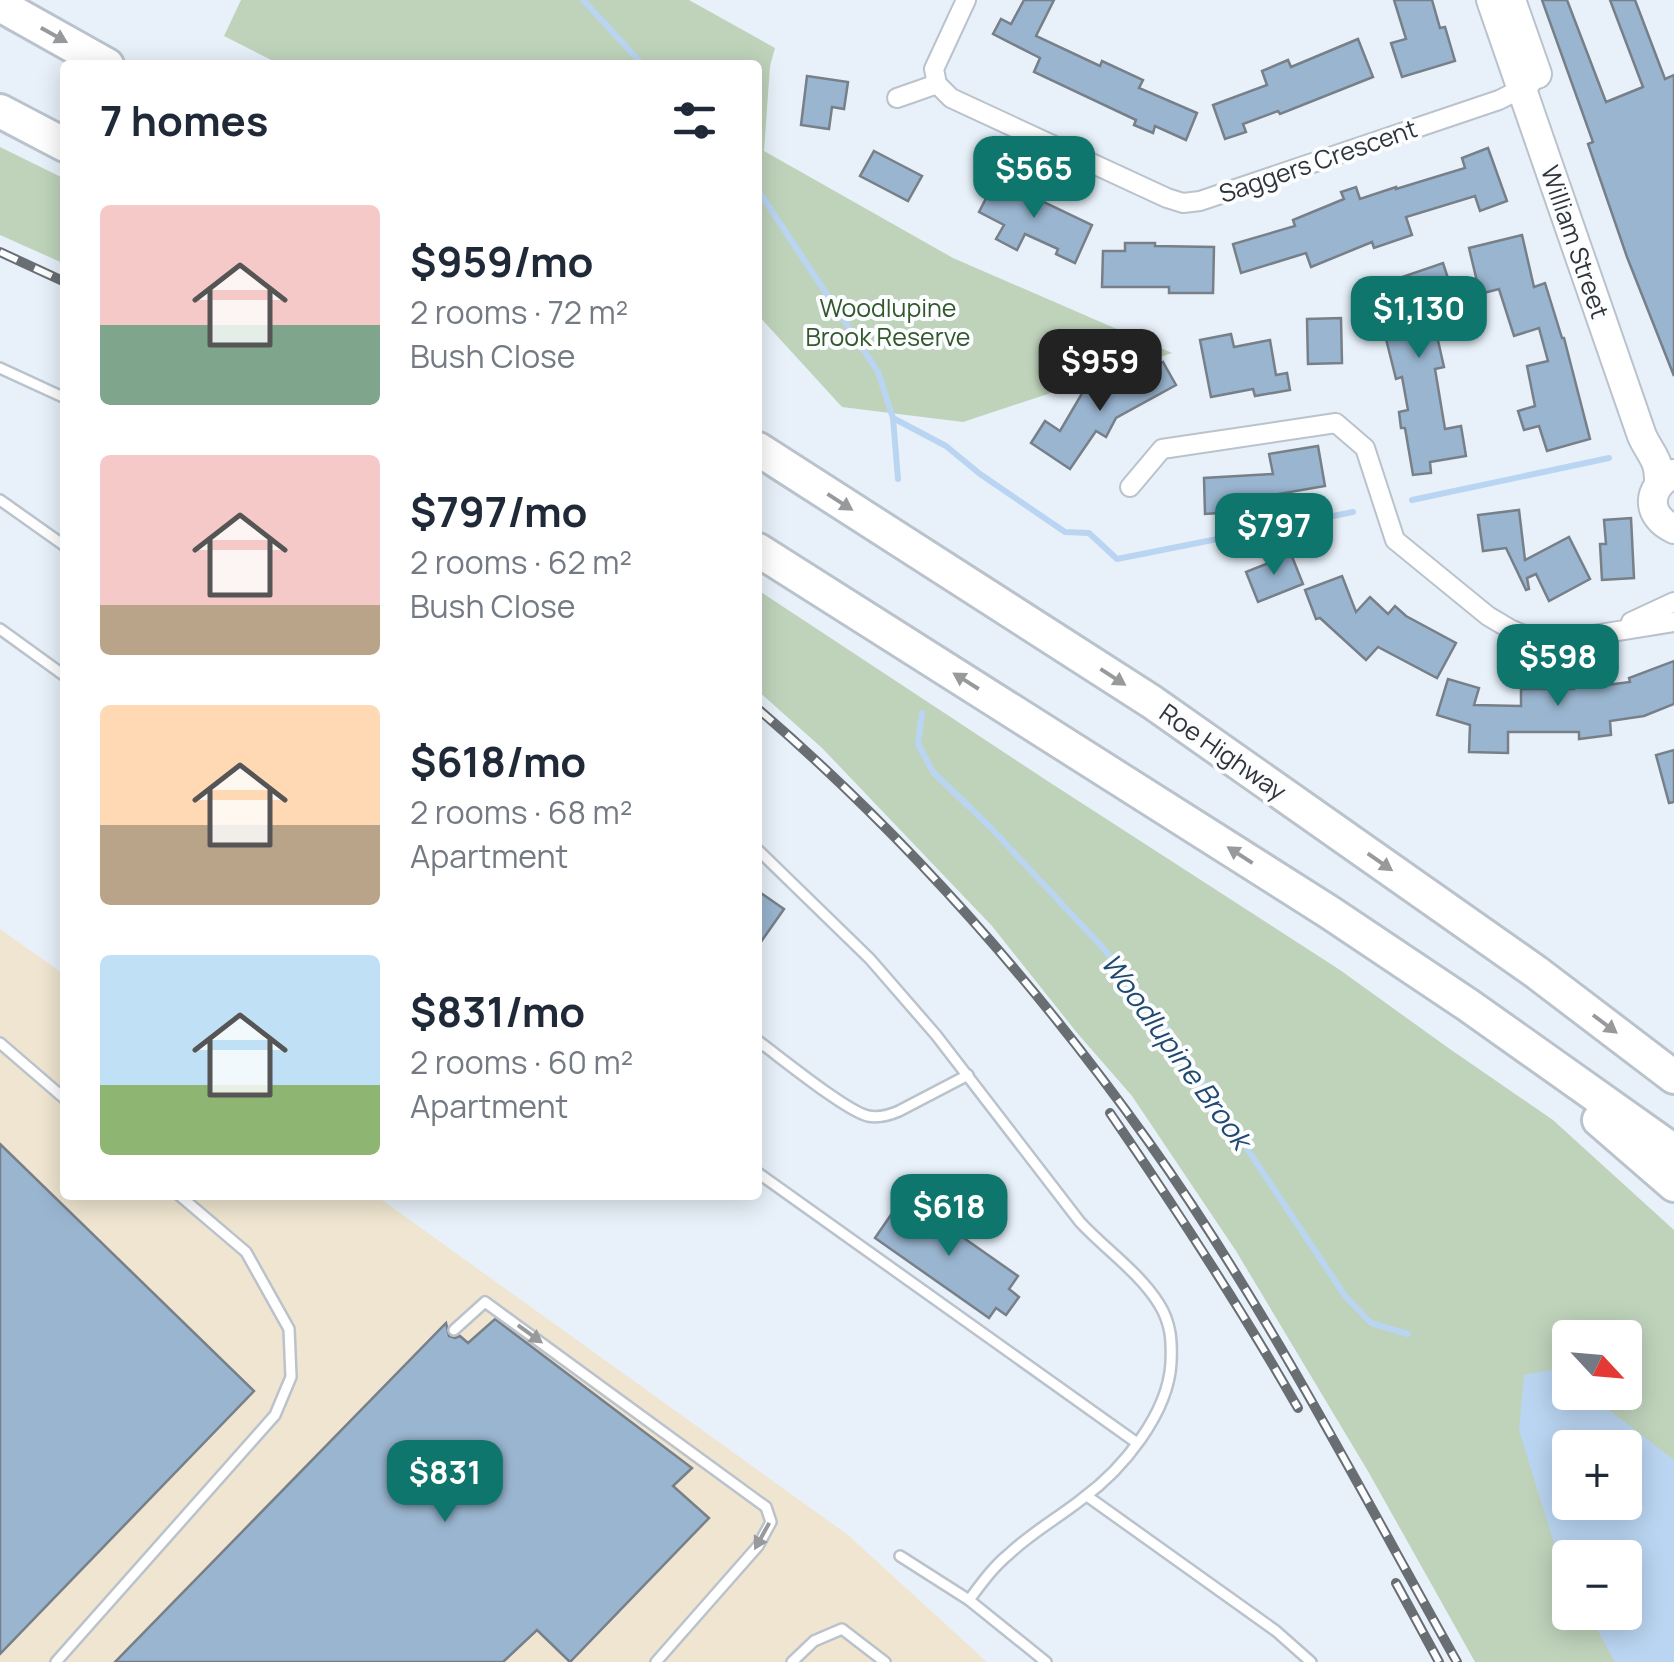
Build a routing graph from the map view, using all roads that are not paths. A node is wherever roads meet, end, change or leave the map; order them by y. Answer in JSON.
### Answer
{"nodes":[{"id":1,"x":966,"y":0,"type":"edge"},
{"id":2,"x":1491,"y":0,"type":"edge"},
{"id":3,"x":1502,"y":0,"type":"edge"},
{"id":4,"x":1512,"y":0,"type":"edge"},
{"id":5,"x":0,"y":5,"type":"edge"},
{"id":6,"x":98,"y":60,"type":"edge"},
{"id":7,"x":936,"y":84,"type":"junction"},
{"id":8,"x":1530,"y":84,"type":"junction"},
{"id":9,"x":897,"y":98,"type":"dead end"},
{"id":10,"x":0,"y":111,"type":"edge"},
{"id":11,"x":60,"y":142,"type":"edge"},
{"id":12,"x":0,"y":368,"type":"edge"},
{"id":13,"x":60,"y":396,"type":"edge"},
{"id":14,"x":762,"y":452,"type":"edge"},
{"id":15,"x":1674,"y":453,"type":"edge"},
{"id":16,"x":1666,"y":478,"type":"edge"},
{"id":17,"x":1130,"y":487,"type":"dead end"},
{"id":18,"x":0,"y":500,"type":"edge"},
{"id":19,"x":1672,"y":530,"type":"edge"},
{"id":20,"x":60,"y":542,"type":"edge"},
{"id":21,"x":762,"y":553,"type":"edge"},
{"id":22,"x":1674,"y":602,"type":"edge"},
{"id":23,"x":1674,"y":622,"type":"edge"},
{"id":24,"x":0,"y":629,"type":"edge"},
{"id":25,"x":1613,"y":631,"type":"junction"},
{"id":26,"x":60,"y":672,"type":"edge"},
{"id":27,"x":762,"y":854,"type":"edge"},
{"id":28,"x":1468,"y":1005,"type":"junction"},
{"id":29,"x":0,"y":1043,"type":"edge"},
{"id":30,"x":762,"y":1044,"type":"edge"},
{"id":31,"x":968,"y":1075,"type":"junction"},
{"id":32,"x":1674,"y":1077,"type":"edge"},
{"id":33,"x":60,"y":1094,"type":"edge"},
{"id":34,"x":1674,"y":1151,"type":"edge"},
{"id":35,"x":762,"y":1176,"type":"edge"},
{"id":36,"x":1674,"y":1186,"type":"edge"},
{"id":37,"x":185,"y":1200,"type":"edge"},
{"id":38,"x":454,"y":1330,"type":"dead end"},
{"id":39,"x":1137,"y":1442,"type":"junction"},
{"id":40,"x":1086,"y":1496,"type":"junction"},
{"id":41,"x":900,"y":1556,"type":"dead end"},
{"id":42,"x":969,"y":1600,"type":"junction"},
{"id":43,"x":56,"y":1662,"type":"edge"},
{"id":44,"x":656,"y":1662,"type":"edge"},
{"id":45,"x":792,"y":1662,"type":"edge"},
{"id":46,"x":886,"y":1662,"type":"edge"},
{"id":47,"x":1046,"y":1662,"type":"edge"},
{"id":48,"x":1311,"y":1662,"type":"edge"}],
"edges":[{"from":1,"to":7,"type":"street"},
{"from":2,"to":8,"type":"main road","name":"William Street"},
{"from":3,"to":8,"type":"main road"},
{"from":4,"to":8,"type":"main road","name":"William Street"},
{"from":5,"to":6,"type":"highway","one_way":true},
{"from":7,"to":8,"type":"street","name":"Saggers Crescent"},
{"from":7,"to":9,"type":"street"},
{"from":8,"to":15,"type":"main road","name":"William Street"},
{"from":8,"to":16,"type":"main road","name":"William Street"},
{"from":10,"to":11,"type":"highway"},
{"from":12,"to":13,"type":"lane"},
{"from":14,"to":32,"type":"highway","name":"Roe Highway","one_way":true},
{"from":16,"to":19,"type":"main road","name":"William Street"},
{"from":17,"to":25,"type":"street"},
{"from":18,"to":20,"type":"lane"},
{"from":28,"to":21,"type":"highway","one_way":true},
{"from":22,"to":25,"type":"street"},
{"from":23,"to":25,"type":"street"},
{"from":24,"to":26,"type":"lane"},
{"from":27,"to":31,"type":"lane"},
{"from":28,"to":34,"type":"highway"},
{"from":28,"to":36,"type":"highway"},
{"from":29,"to":33,"type":"lane"},
{"from":30,"to":31,"type":"lane"},
{"from":31,"to":39,"type":"lane"},
{"from":35,"to":39,"type":"lane"},
{"from":37,"to":43,"type":"lane"},
{"from":38,"to":44,"type":"lane","one_way":true},
{"from":39,"to":40,"type":"lane"},
{"from":40,"to":42,"type":"lane"},
{"from":40,"to":48,"type":"lane"},
{"from":41,"to":42,"type":"lane"},
{"from":42,"to":47,"type":"lane"},
{"from":45,"to":46,"type":"lane"}]}
